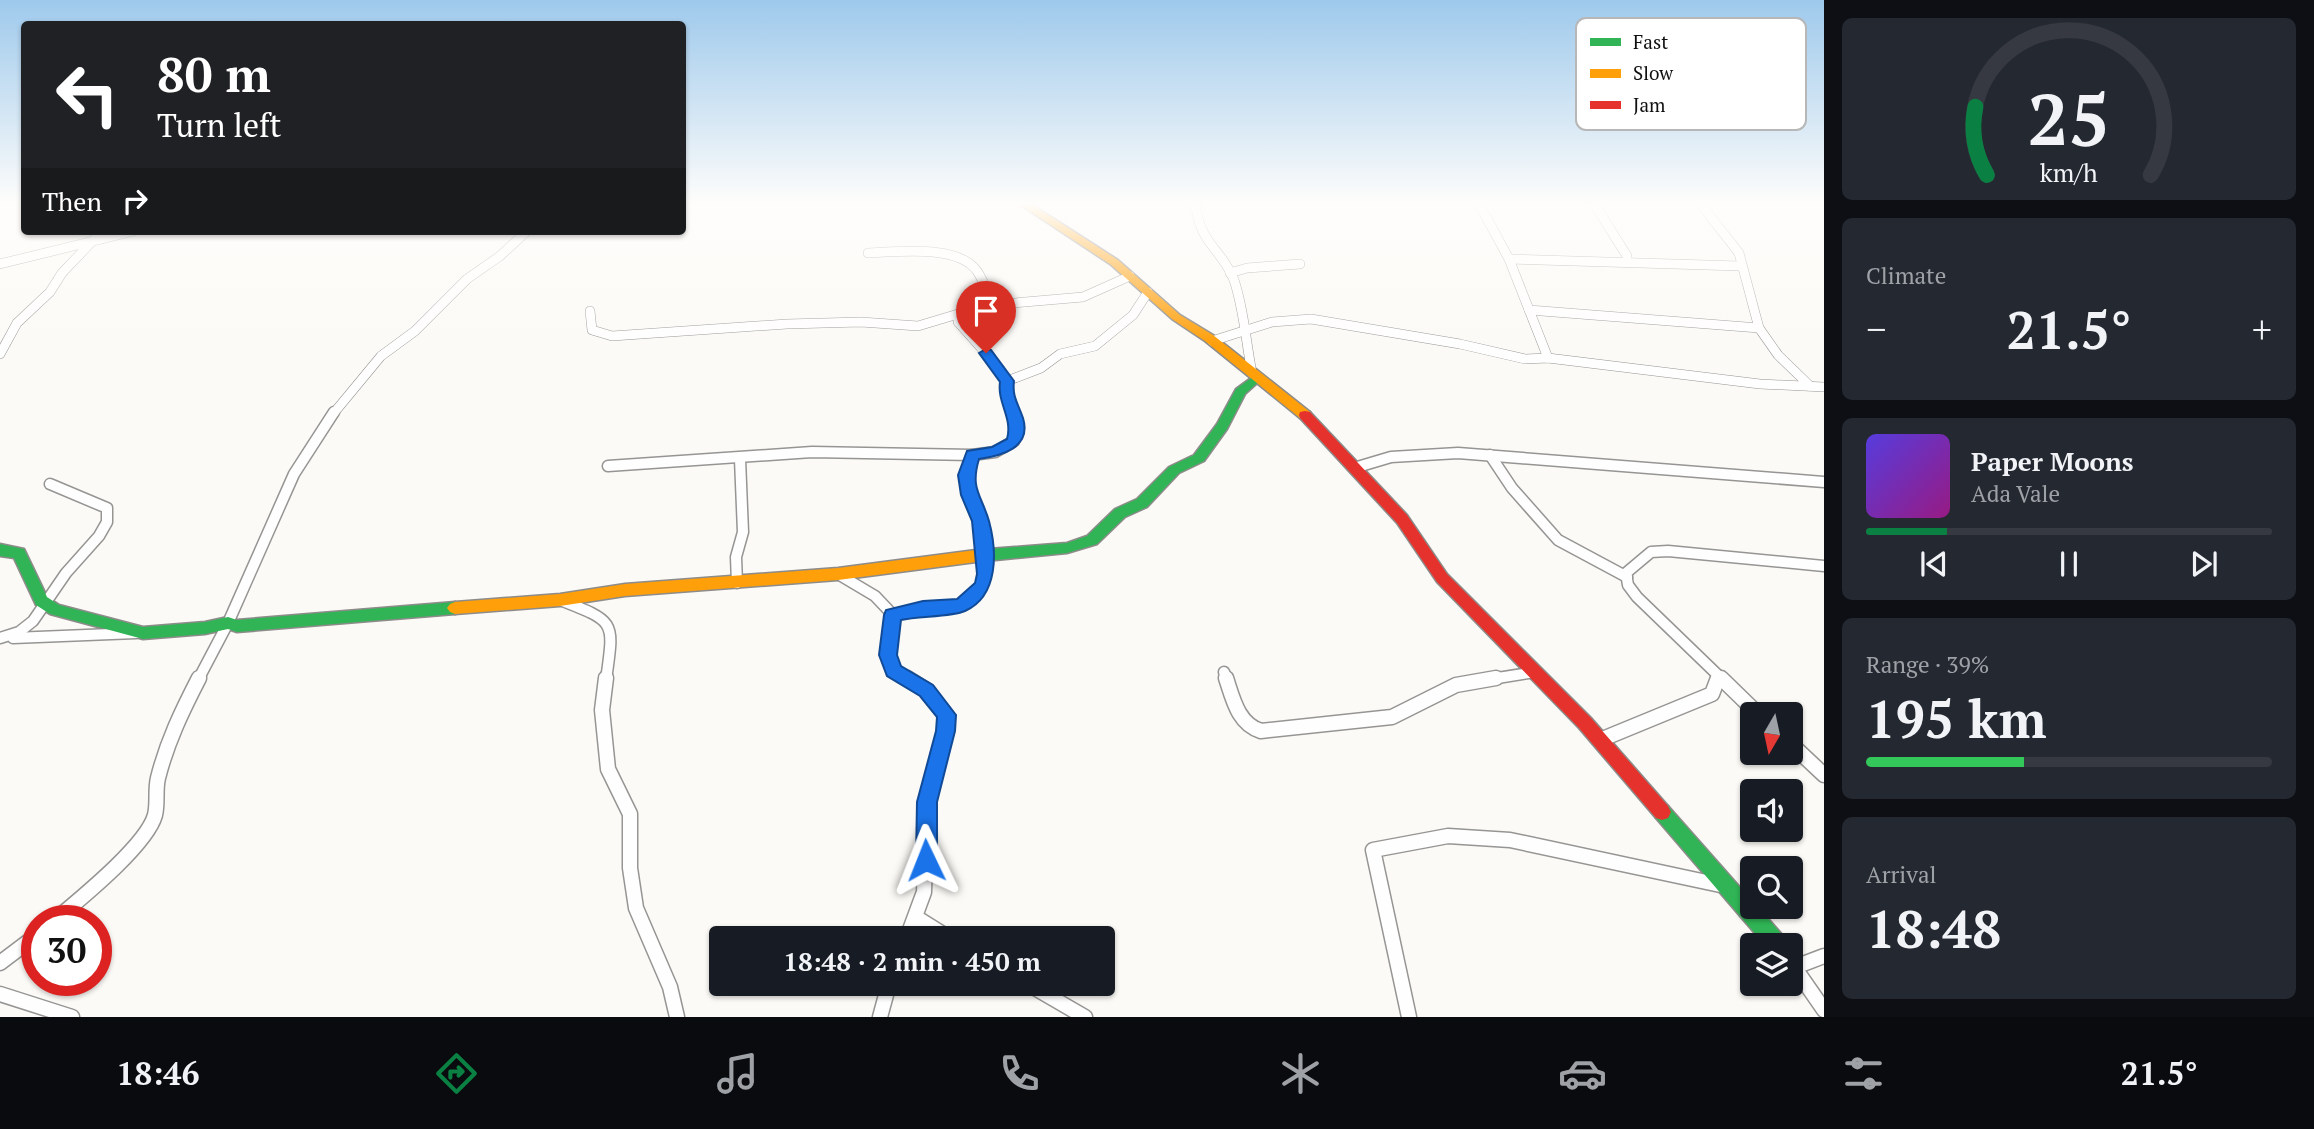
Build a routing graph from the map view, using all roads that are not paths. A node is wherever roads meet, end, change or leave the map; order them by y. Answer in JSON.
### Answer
{"nodes":[{"id":1,"x":61,"y":249,"type":"edge"},
{"id":2,"x":86,"y":249,"type":"edge"},
{"id":3,"x":506,"y":249,"type":"edge"},
{"id":4,"x":1096,"y":249,"type":"edge"},
{"id":5,"x":1212,"y":249,"type":"edge"},
{"id":6,"x":1504,"y":249,"type":"edge"},
{"id":7,"x":1623,"y":249,"type":"edge"},
{"id":8,"x":1736,"y":249,"type":"edge"},
{"id":9,"x":868,"y":253,"type":"dead end"},
{"id":10,"x":1509,"y":259,"type":"junction"},
{"id":11,"x":1627,"y":262,"type":"junction"},
{"id":12,"x":0,"y":264,"type":"edge"},
{"id":13,"x":1300,"y":264,"type":"dead end"},
{"id":14,"x":1740,"y":266,"type":"junction"},
{"id":15,"x":1230,"y":273,"type":"junction"},
{"id":16,"x":1130,"y":276,"type":"junction"},
{"id":17,"x":1148,"y":292,"type":"junction"},
{"id":18,"x":993,"y":304,"type":"junction"},
{"id":19,"x":1529,"y":310,"type":"junction"},
{"id":20,"x":590,"y":311,"type":"dead end"},
{"id":21,"x":958,"y":314,"type":"junction"},
{"id":22,"x":1759,"y":327,"type":"junction"},
{"id":23,"x":1244,"y":330,"type":"junction"},
{"id":24,"x":1212,"y":341,"type":"junction"},
{"id":25,"x":0,"y":355,"type":"edge"},
{"id":26,"x":1548,"y":358,"type":"junction"},
{"id":27,"x":1255,"y":375,"type":"junction"},
{"id":28,"x":1007,"y":381,"type":"junction"},
{"id":29,"x":1810,"y":386,"type":"junction"},
{"id":30,"x":1824,"y":387,"type":"edge"},
{"id":31,"x":972,"y":455,"type":"junction"},
{"id":32,"x":1490,"y":455,"type":"junction"},
{"id":33,"x":740,"y":460,"type":"junction"},
{"id":34,"x":608,"y":466,"type":"dead end"},
{"id":35,"x":1354,"y":468,"type":"junction"},
{"id":36,"x":1824,"y":482,"type":"edge"},
{"id":37,"x":50,"y":484,"type":"dead end"},
{"id":38,"x":0,"y":550,"type":"edge"},
{"id":39,"x":984,"y":555,"type":"junction"},
{"id":40,"x":1824,"y":566,"type":"edge"},
{"id":41,"x":838,"y":574,"type":"junction"},
{"id":42,"x":1627,"y":577,"type":"junction"},
{"id":43,"x":737,"y":583,"type":"junction"},
{"id":44,"x":559,"y":600,"type":"junction"},
{"id":45,"x":46,"y":604,"type":"junction"},
{"id":46,"x":892,"y":615,"type":"junction"},
{"id":47,"x":228,"y":623,"type":"junction"},
{"id":48,"x":143,"y":633,"type":"junction"},
{"id":49,"x":0,"y":638,"type":"edge"},
{"id":50,"x":1535,"y":671,"type":"junction"},
{"id":51,"x":1224,"y":672,"type":"dead end"},
{"id":52,"x":1719,"y":677,"type":"junction"},
{"id":53,"x":1745,"y":702,"type":"edge"},
{"id":54,"x":1600,"y":740,"type":"junction"},
{"id":55,"x":1803,"y":755,"type":"edge"},
{"id":56,"x":1824,"y":775,"type":"edge"},
{"id":57,"x":1731,"y":888,"type":"junction"},
{"id":58,"x":72,"y":905,"type":"edge"},
{"id":59,"x":916,"y":918,"type":"junction"},
{"id":60,"x":912,"y":926,"type":"edge"},
{"id":61,"x":929,"y":926,"type":"edge"},
{"id":62,"x":1768,"y":933,"type":"edge"},
{"id":63,"x":21,"y":947,"type":"edge"},
{"id":64,"x":1824,"y":956,"type":"edge"},
{"id":65,"x":1803,"y":961,"type":"edge"},
{"id":66,"x":0,"y":962,"type":"edge"},
{"id":67,"x":1803,"y":979,"type":"edge"},
{"id":68,"x":0,"y":994,"type":"edge"},
{"id":69,"x":886,"y":996,"type":"edge"},
{"id":70,"x":1049,"y":996,"type":"edge"},
{"id":71,"x":1824,"y":1010,"type":"edge"},
{"id":72,"x":72,"y":1017,"type":"edge"},
{"id":73,"x":677,"y":1017,"type":"edge"},
{"id":74,"x":880,"y":1017,"type":"edge"},
{"id":75,"x":1085,"y":1017,"type":"edge"},
{"id":76,"x":1409,"y":1017,"type":"edge"}],
"edges":[{"from":1,"to":12,"type":"street"},
{"from":2,"to":25,"type":"street"},
{"from":3,"to":47,"type":"street"},
{"from":4,"to":16,"type":"street"},
{"from":5,"to":15,"type":"street"},
{"from":6,"to":10,"type":"street"},
{"from":7,"to":11,"type":"street"},
{"from":8,"to":14,"type":"street"},
{"from":9,"to":18,"type":"street"},
{"from":10,"to":11,"type":"street"},
{"from":10,"to":19,"type":"street"},
{"from":11,"to":14,"type":"street"},
{"from":13,"to":15,"type":"street"},
{"from":14,"to":22,"type":"street"},
{"from":15,"to":23,"type":"street"},
{"from":16,"to":17,"type":"street"},
{"from":16,"to":18,"type":"street"},
{"from":17,"to":24,"type":"street"},
{"from":17,"to":28,"type":"street"},
{"from":18,"to":21,"type":"street"},
{"from":19,"to":22,"type":"street"},
{"from":19,"to":26,"type":"street"},
{"from":20,"to":21,"type":"street"},
{"from":21,"to":28,"type":"street"},
{"from":22,"to":29,"type":"street"},
{"from":23,"to":24,"type":"street"},
{"from":23,"to":26,"type":"street"},
{"from":23,"to":27,"type":"street"},
{"from":24,"to":27,"type":"street"},
{"from":26,"to":29,"type":"street"},
{"from":27,"to":35,"type":"street"},
{"from":27,"to":39,"type":"street"},
{"from":28,"to":31,"type":"street"},
{"from":29,"to":30,"type":"street"},
{"from":31,"to":33,"type":"street"},
{"from":31,"to":39,"type":"street"},
{"from":32,"to":35,"type":"street"},
{"from":32,"to":36,"type":"street"},
{"from":32,"to":42,"type":"street"},
{"from":33,"to":34,"type":"street"},
{"from":33,"to":43,"type":"street"},
{"from":35,"to":50,"type":"street"},
{"from":37,"to":45,"type":"street"},
{"from":38,"to":45,"type":"street"},
{"from":39,"to":41,"type":"street"},
{"from":39,"to":46,"type":"street"},
{"from":40,"to":42,"type":"street"},
{"from":41,"to":43,"type":"street"},
{"from":41,"to":46,"type":"street"},
{"from":42,"to":52,"type":"street"},
{"from":43,"to":44,"type":"street"},
{"from":44,"to":47,"type":"street"},
{"from":44,"to":73,"type":"street"},
{"from":45,"to":48,"type":"street"},
{"from":45,"to":49,"type":"street"},
{"from":46,"to":59,"type":"street"},
{"from":47,"to":48,"type":"street"},
{"from":47,"to":58,"type":"street"},
{"from":48,"to":49,"type":"street"},
{"from":50,"to":51,"type":"street"},
{"from":50,"to":54,"type":"street"},
{"from":52,"to":53,"type":"street"},
{"from":52,"to":54,"type":"street"},
{"from":54,"to":57,"type":"street"},
{"from":55,"to":56,"type":"street"},
{"from":57,"to":62,"type":"street"},
{"from":57,"to":76,"type":"street"},
{"from":59,"to":60,"type":"street"},
{"from":59,"to":61,"type":"street"},
{"from":63,"to":66,"type":"street"},
{"from":64,"to":65,"type":"street"},
{"from":67,"to":71,"type":"street"},
{"from":68,"to":72,"type":"street"},
{"from":69,"to":74,"type":"street"},
{"from":70,"to":75,"type":"street"}]}
